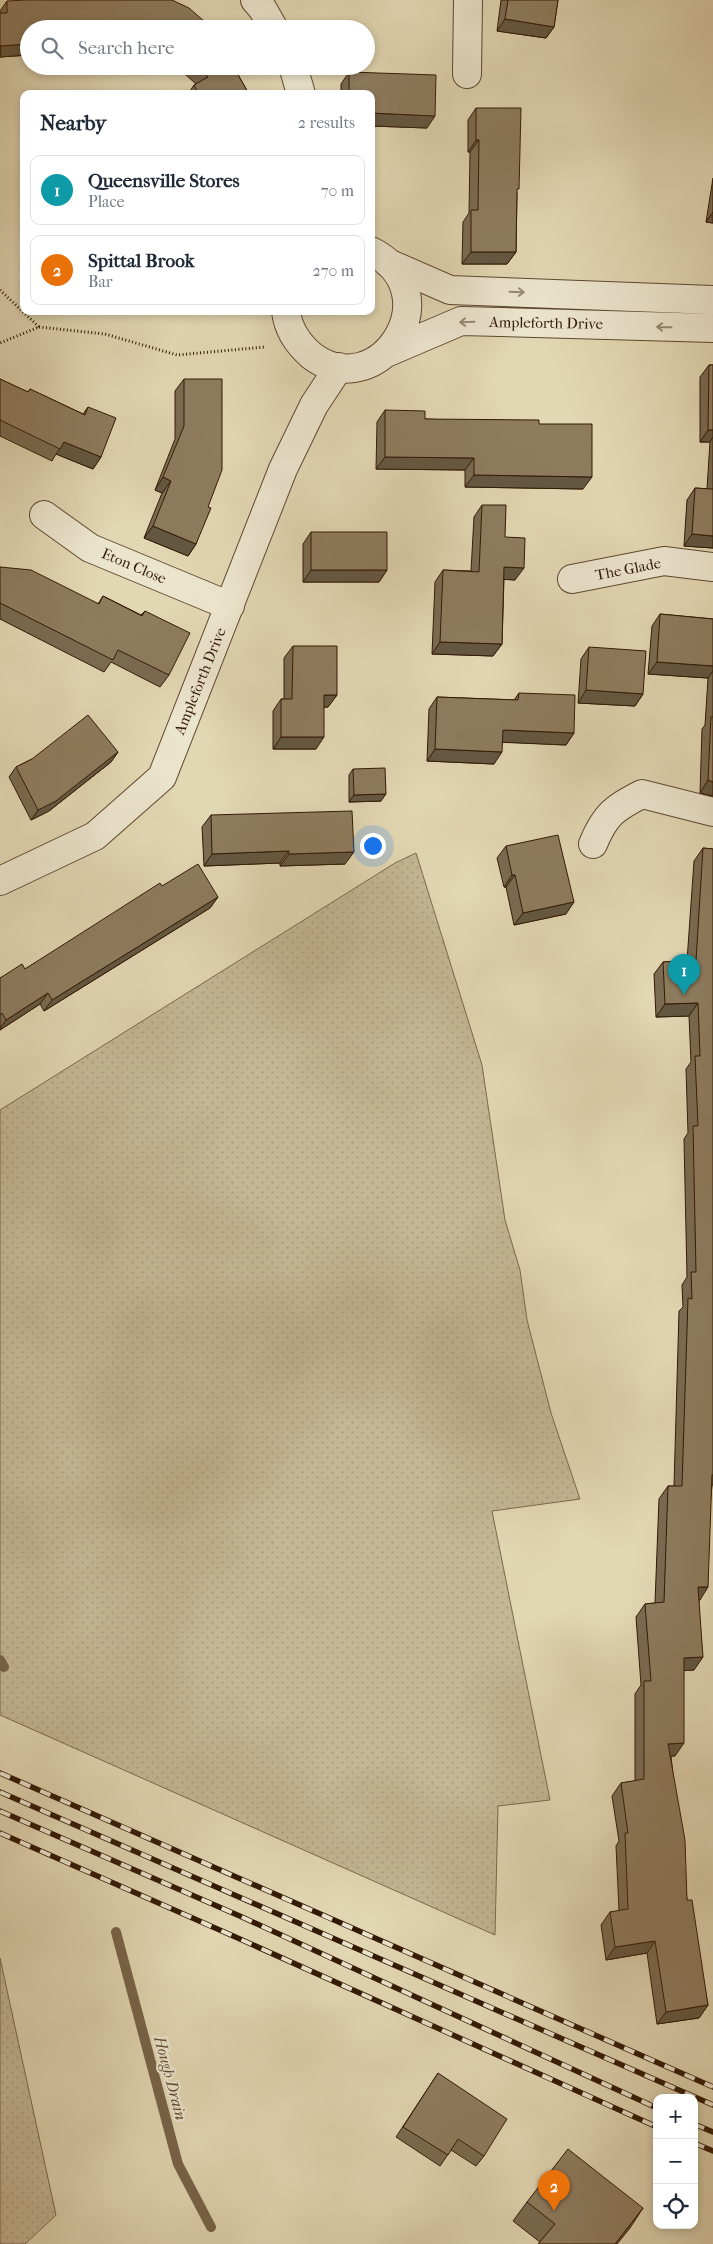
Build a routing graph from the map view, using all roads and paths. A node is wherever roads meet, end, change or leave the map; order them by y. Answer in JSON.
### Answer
{"nodes":[{"id":1,"x":255,"y":0,"type":"edge"},
{"id":2,"x":468,"y":0,"type":"edge"},
{"id":3,"x":268,"y":20,"type":"edge"},
{"id":4,"x":467,"y":74,"type":"dead end"},
{"id":5,"x":296,"y":75,"type":"edge"},
{"id":6,"x":300,"y":90,"type":"edge"},
{"id":7,"x":380,"y":257,"type":"edge"},
{"id":8,"x":0,"y":290,"type":"edge"},
{"id":9,"x":713,"y":300,"type":"edge"},
{"id":10,"x":20,"y":309,"type":"edge"},
{"id":11,"x":26,"y":315,"type":"edge"},
{"id":12,"x":288,"y":315,"type":"edge"},
{"id":13,"x":39,"y":327,"type":"junction"},
{"id":14,"x":713,"y":328,"type":"edge"},
{"id":15,"x":0,"y":343,"type":"edge"},
{"id":16,"x":298,"y":343,"type":"junction"},
{"id":17,"x":386,"y":354,"type":"junction"},
{"id":18,"x":339,"y":367,"type":"junction"},
{"id":19,"x":314,"y":405,"type":"junction"},
{"id":20,"x":44,"y":515,"type":"dead end"},
{"id":21,"x":713,"y":567,"type":"edge"},
{"id":22,"x":572,"y":580,"type":"dead end"},
{"id":23,"x":230,"y":606,"type":"junction"},
{"id":24,"x":713,"y":812,"type":"edge"},
{"id":25,"x":593,"y":844,"type":"dead end"},
{"id":26,"x":0,"y":881,"type":"edge"}],
"edges":[{"from":1,"to":3,"type":"street"},
{"from":2,"to":4,"type":"street"},
{"from":5,"to":6,"type":"street"},
{"from":7,"to":9,"type":"street","name":"Ampleforth Drive","one_way":true},
{"from":7,"to":17,"type":"street","name":"Ampleforth Drive"},
{"from":8,"to":10,"type":"path"},
{"from":11,"to":13,"type":"path"},
{"from":12,"to":16,"type":"street"},
{"from":13,"to":15,"type":"path"},
{"from":13,"to":16,"type":"path"},
{"from":14,"to":17,"type":"street","name":"Ampleforth Drive","one_way":true},
{"from":16,"to":18,"type":"street","name":"Ampleforth Drive"},
{"from":16,"to":19,"type":"street"},
{"from":17,"to":18,"type":"street","name":"Ampleforth Drive"},
{"from":18,"to":19,"type":"street","name":"Ampleforth Drive"},
{"from":19,"to":23,"type":"street","name":"Ampleforth Drive"},
{"from":20,"to":23,"type":"street","name":"Eton Close"},
{"from":21,"to":22,"type":"street","name":"The Glade"},
{"from":23,"to":26,"type":"street","name":"Ampleforth Drive"},
{"from":24,"to":25,"type":"street"}]}
